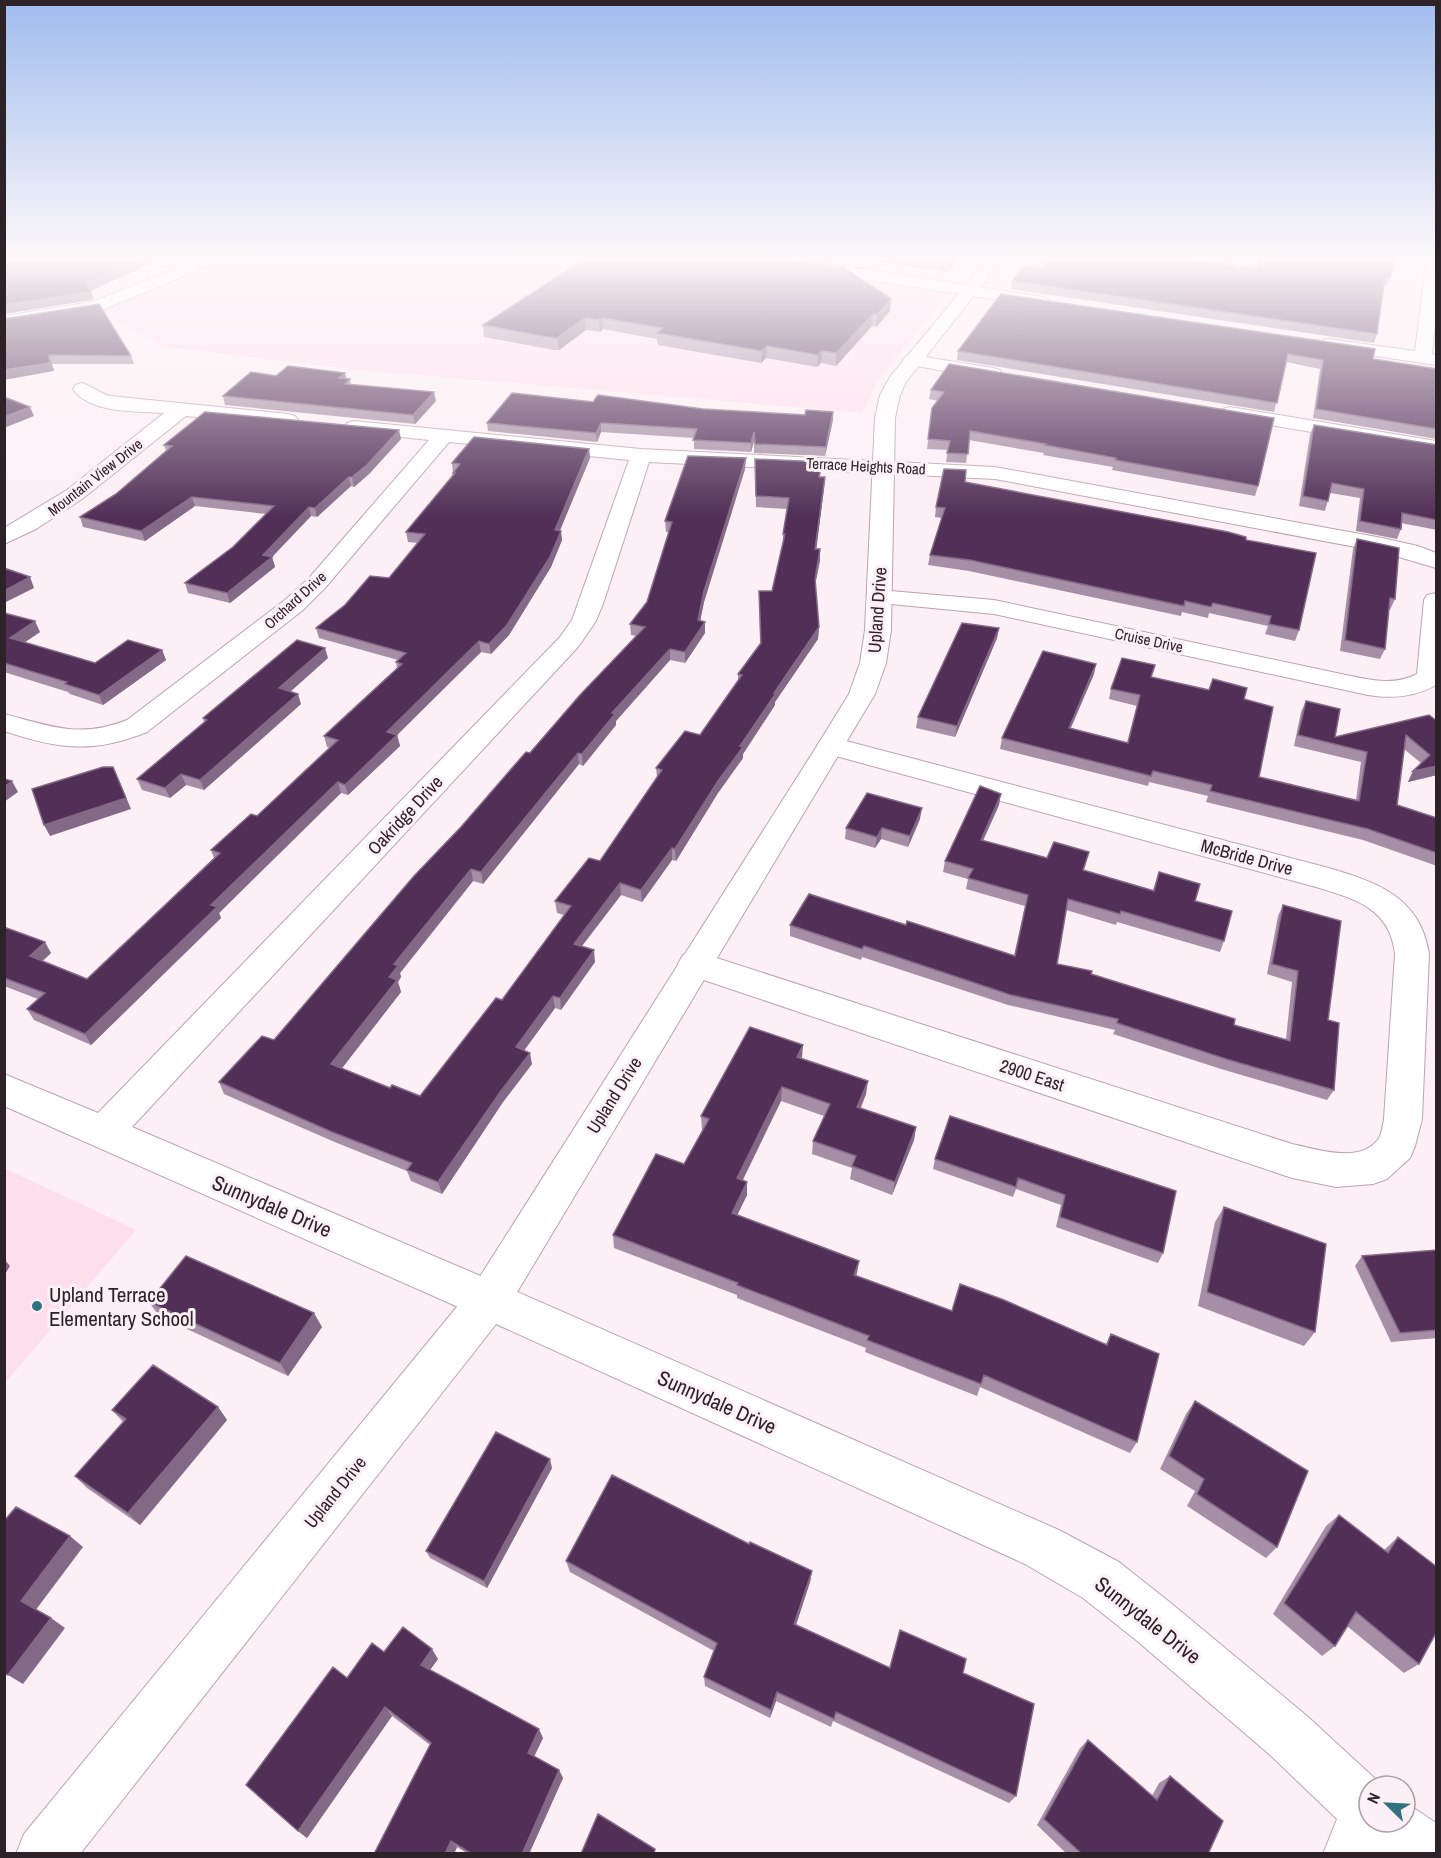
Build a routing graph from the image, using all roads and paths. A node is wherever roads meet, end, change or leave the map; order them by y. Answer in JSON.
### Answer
{"nodes":[{"id":1,"x":926,"y":343,"type":"edge"},
{"id":2,"x":1322,"y":343,"type":"edge"},
{"id":3,"x":1431,"y":343,"type":"edge"},
{"id":4,"x":1430,"y":359,"type":"edge"},
{"id":5,"x":912,"y":360,"type":"junction"},
{"id":6,"x":1007,"y":376,"type":"edge"},
{"id":7,"x":82,"y":389,"type":"dead end"},
{"id":8,"x":182,"y":409,"type":"junction"},
{"id":9,"x":1216,"y":411,"type":"edge"},
{"id":10,"x":313,"y":423,"type":"edge"},
{"id":11,"x":337,"y":425,"type":"edge"},
{"id":12,"x":444,"y":436,"type":"junction"},
{"id":13,"x":1437,"y":447,"type":"edge"},
{"id":14,"x":641,"y":455,"type":"junction"},
{"id":15,"x":882,"y":466,"type":"junction"},
{"id":16,"x":4,"y":537,"type":"edge"},
{"id":17,"x":1437,"y":561,"type":"edge"},
{"id":18,"x":879,"y":597,"type":"junction"},
{"id":19,"x":1437,"y":600,"type":"edge"},
{"id":20,"x":4,"y":722,"type":"edge"},
{"id":21,"x":831,"y":746,"type":"junction"},
{"id":22,"x":695,"y":964,"type":"junction"},
{"id":23,"x":4,"y":1089,"type":"edge"},
{"id":24,"x":103,"y":1133,"type":"junction"},
{"id":25,"x":1373,"y":1167,"type":"joint"},
{"id":26,"x":489,"y":1300,"type":"junction"},
{"id":27,"x":1357,"y":1799,"type":"edge"},
{"id":28,"x":1359,"y":1834,"type":"edge"},
{"id":29,"x":1404,"y":1834,"type":"edge"},
{"id":30,"x":44,"y":1854,"type":"edge"},
{"id":31,"x":1351,"y":1854,"type":"edge"},
{"id":32,"x":1433,"y":1854,"type":"edge"}],
"edges":[{"from":1,"to":5,"type":"street","name":"Upland Drive"},
{"from":2,"to":4,"type":"street"},
{"from":3,"to":4,"type":"street"},
{"from":5,"to":6,"type":"street"},
{"from":5,"to":15,"type":"street","name":"Upland Drive"},
{"from":7,"to":8,"type":"street"},
{"from":8,"to":10,"type":"street"},
{"from":8,"to":16,"type":"street","name":"Mountain View Drive"},
{"from":9,"to":13,"type":"street"},
{"from":11,"to":12,"type":"street","name":"Terrace Heights Road"},
{"from":12,"to":14,"type":"street","name":"Terrace Heights Road"},
{"from":12,"to":20,"type":"street","name":"Orchard Drive"},
{"from":14,"to":15,"type":"street","name":"Terrace Heights Road"},
{"from":14,"to":24,"type":"street","name":"Oakridge Drive"},
{"from":15,"to":17,"type":"street","name":"Terrace Heights Road"},
{"from":15,"to":18,"type":"street","name":"Upland Drive"},
{"from":18,"to":19,"type":"street","name":"Cruise Drive"},
{"from":18,"to":21,"type":"street","name":"Upland Drive"},
{"from":21,"to":22,"type":"street","name":"Upland Drive"},
{"from":21,"to":25,"type":"street","name":"McBride Drive"},
{"from":22,"to":25,"type":"street","name":"2900 East"},
{"from":22,"to":26,"type":"street","name":"Upland Drive"},
{"from":23,"to":24,"type":"street","name":"Sunnydale Drive"},
{"from":24,"to":26,"type":"street","name":"Sunnydale Drive"},
{"from":26,"to":27,"type":"street","name":"Sunnydale Drive"},
{"from":26,"to":30,"type":"street","name":"Upland Drive"},
{"from":28,"to":31,"type":"street"},
{"from":29,"to":32,"type":"street"}]}
